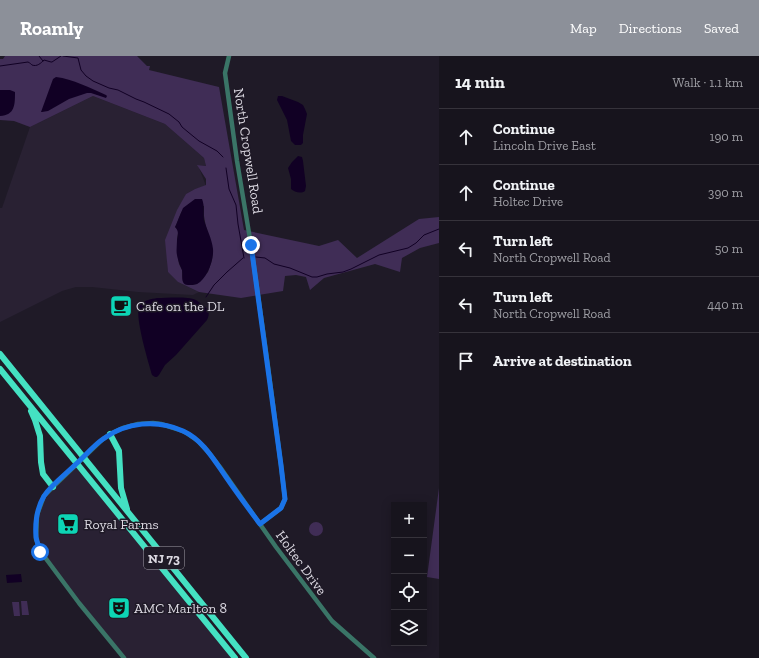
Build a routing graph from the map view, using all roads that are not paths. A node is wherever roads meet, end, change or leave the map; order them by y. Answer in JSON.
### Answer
{"nodes":[{"id":1,"x":229,"y":56,"type":"edge"},
{"id":2,"x":0,"y":354,"type":"edge"},
{"id":3,"x":0,"y":369,"type":"edge"},
{"id":4,"x":21,"y":395,"type":"junction"},
{"id":5,"x":110,"y":434,"type":"junction"},
{"id":6,"x":83,"y":458,"type":"junction"},
{"id":7,"x":77,"y":464,"type":"junction"},
{"id":8,"x":53,"y":487,"type":"junction"},
{"id":9,"x":128,"y":512,"type":"junction"},
{"id":10,"x":260,"y":524,"type":"junction"},
{"id":11,"x":124,"y":658,"type":"edge"},
{"id":12,"x":235,"y":658,"type":"edge"},
{"id":13,"x":246,"y":658,"type":"edge"},
{"id":14,"x":374,"y":658,"type":"edge"}],
"edges":[{"from":1,"to":10,"type":"street","name":"North Cropwell Road"},
{"from":2,"to":6,"type":"highway","number":"NJ 73"},
{"from":3,"to":4,"type":"highway","number":"NJ 73"},
{"from":4,"to":7,"type":"highway","number":"NJ 73"},
{"from":4,"to":8,"type":"highway"},
{"from":5,"to":6,"type":"street","name":"Holtec Drive"},
{"from":5,"to":9,"type":"highway"},
{"from":5,"to":10,"type":"street","name":"Holtec Drive"},
{"from":6,"to":7,"type":"street","name":"Holtec Drive"},
{"from":6,"to":9,"type":"highway","number":"NJ 73"},
{"from":7,"to":8,"type":"street","name":"Holtec Drive"},
{"from":7,"to":12,"type":"highway","number":"NJ 73"},
{"from":8,"to":11,"type":"street","name":"Holtec Drive"},
{"from":9,"to":13,"type":"highway","number":"NJ 73"},
{"from":10,"to":14,"type":"street","name":"Holtec Drive"}]}
